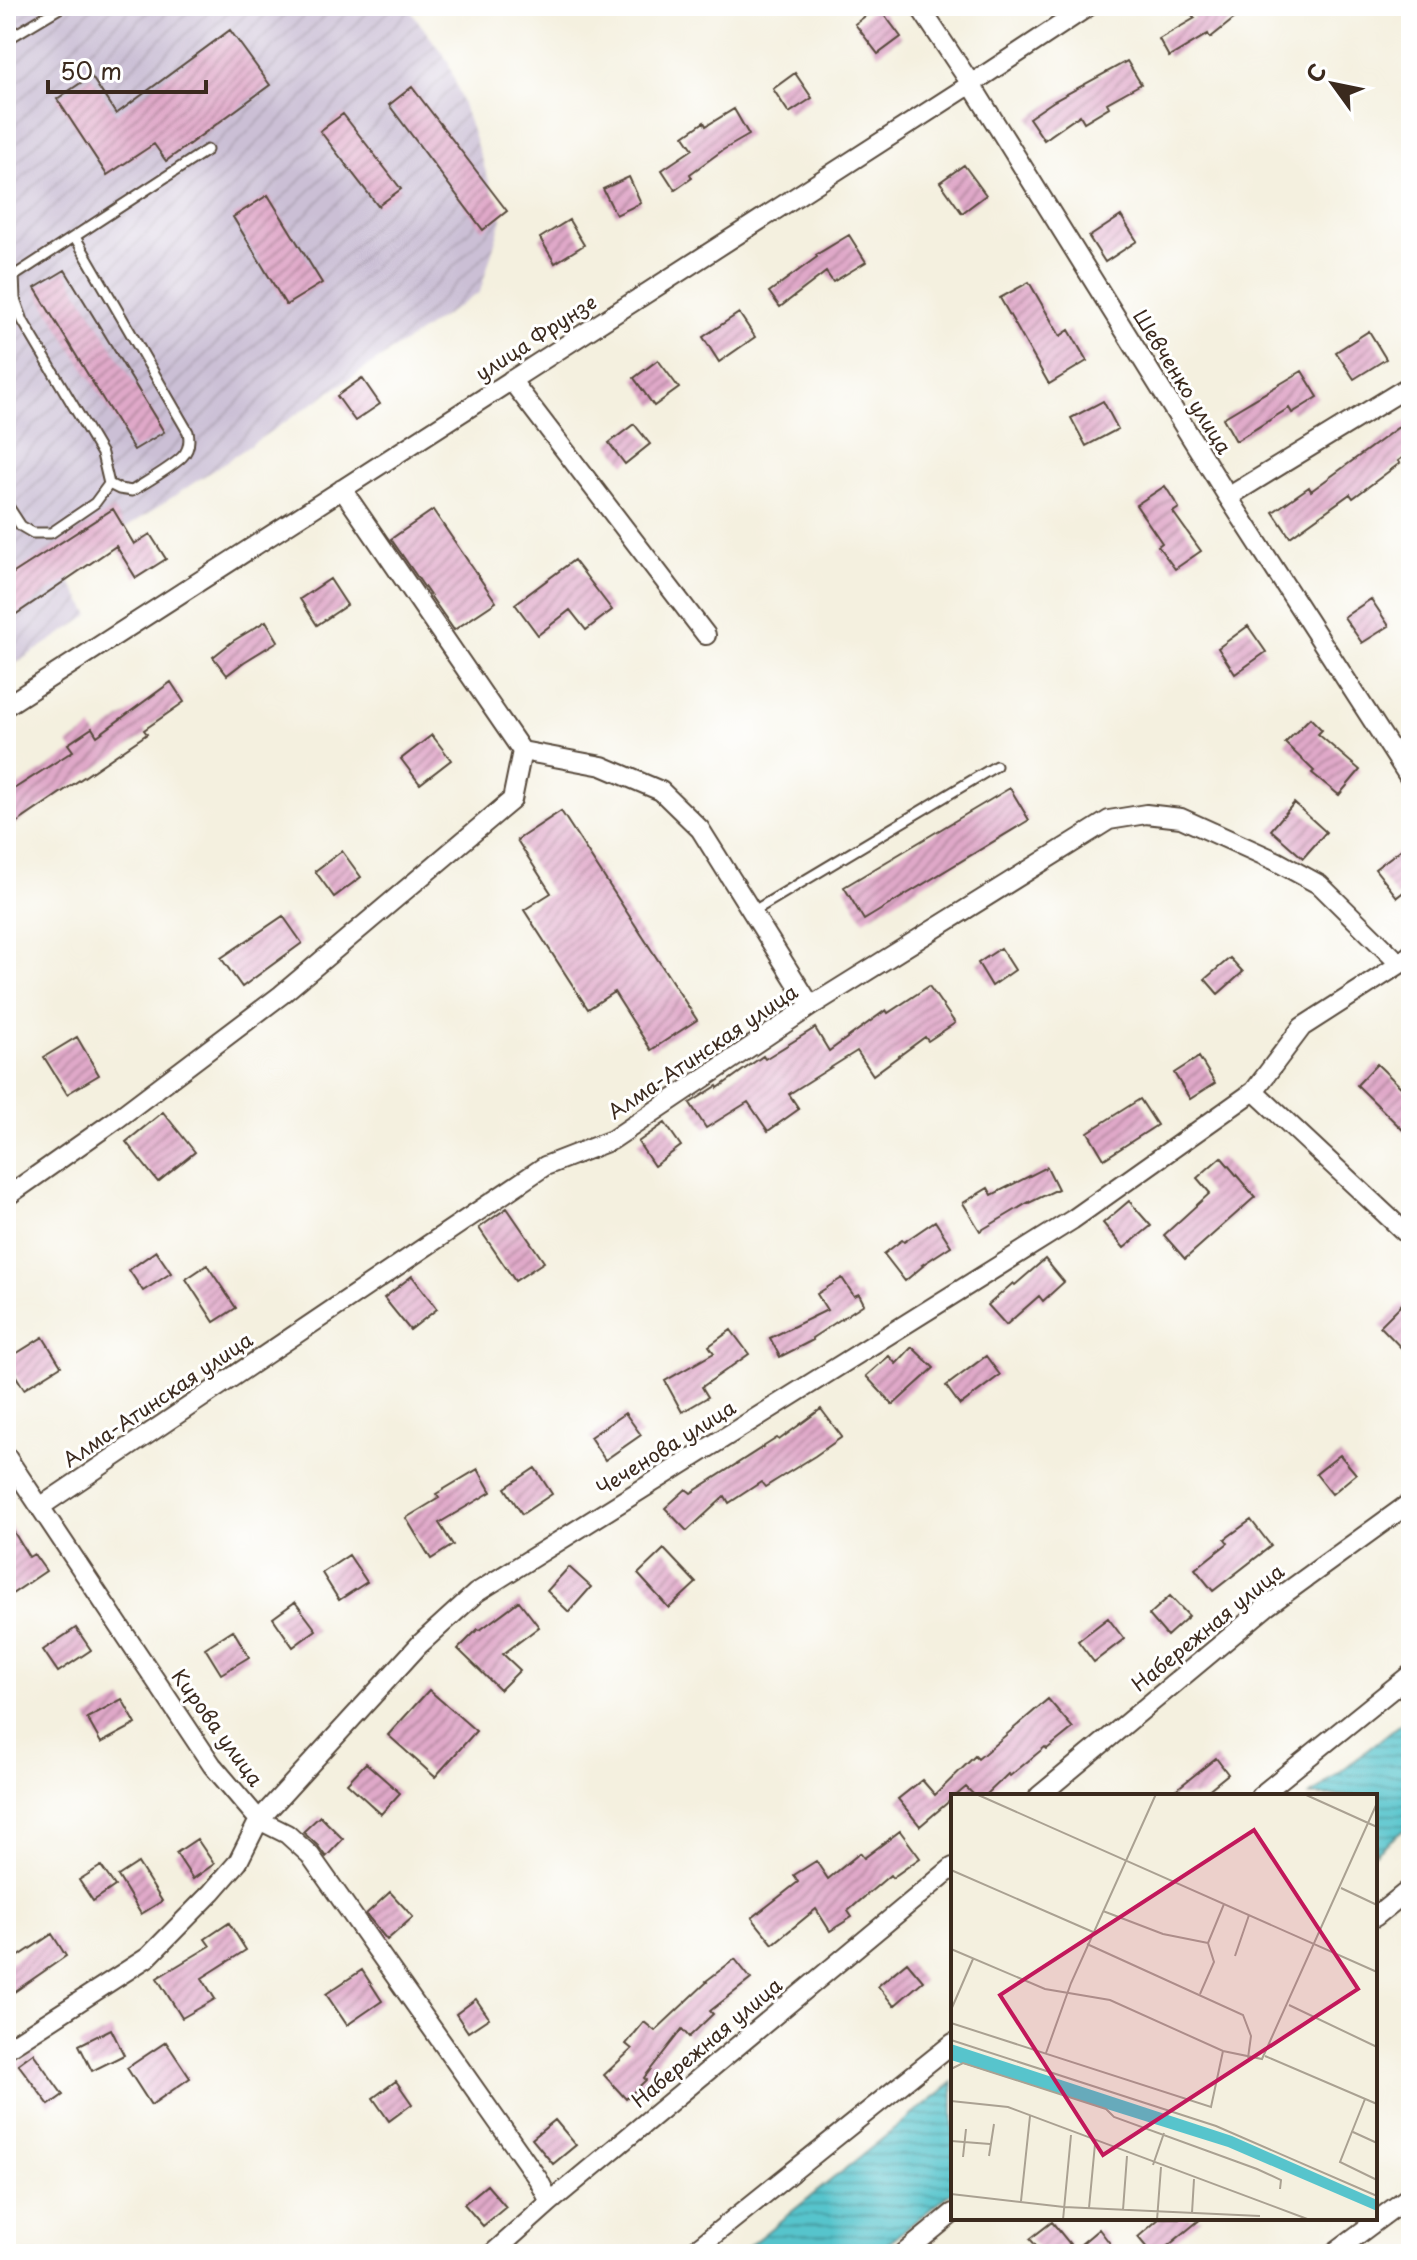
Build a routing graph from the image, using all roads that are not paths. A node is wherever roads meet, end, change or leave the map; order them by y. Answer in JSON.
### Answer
{"nodes":[{"id":1,"x":63,"y":6,"type":"edge"},
{"id":2,"x":919,"y":6,"type":"edge"},
{"id":3,"x":1089,"y":6,"type":"edge"},
{"id":4,"x":6,"y":40,"type":"edge"},
{"id":5,"x":971,"y":84,"type":"junction"},
{"id":6,"x":207,"y":150,"type":"dead end"},
{"id":7,"x":75,"y":237,"type":"junction"},
{"id":8,"x":6,"y":262,"type":"edge"},
{"id":9,"x":14,"y":276,"type":"junction"},
{"id":10,"x":511,"y":380,"type":"junction"},
{"id":11,"x":1411,"y":385,"type":"edge"},
{"id":12,"x":109,"y":484,"type":"junction"},
{"id":13,"x":342,"y":489,"type":"junction"},
{"id":14,"x":1228,"y":497,"type":"junction"},
{"id":15,"x":6,"y":503,"type":"edge"},
{"id":16,"x":706,"y":635,"type":"dead end"},
{"id":17,"x":6,"y":706,"type":"edge"},
{"id":18,"x":522,"y":751,"type":"junction"},
{"id":19,"x":996,"y":766,"type":"dead end"},
{"id":20,"x":1411,"y":780,"type":"edge"},
{"id":21,"x":752,"y":912,"type":"junction"},
{"id":22,"x":1405,"y":959,"type":"edge"},
{"id":23,"x":811,"y":1006,"type":"junction"},
{"id":24,"x":1254,"y":1091,"type":"junction"},
{"id":25,"x":6,"y":1197,"type":"edge"},
{"id":26,"x":1411,"y":1238,"type":"edge"},
{"id":27,"x":6,"y":1456,"type":"edge"},
{"id":28,"x":1411,"y":1502,"type":"edge"},
{"id":29,"x":40,"y":1507,"type":"junction"},
{"id":30,"x":1411,"y":1674,"type":"edge"},
{"id":31,"x":1041,"y":1794,"type":"edge"},
{"id":32,"x":1262,"y":1794,"type":"edge"},
{"id":33,"x":259,"y":1820,"type":"junction"},
{"id":34,"x":951,"y":1869,"type":"edge"},
{"id":35,"x":1411,"y":1888,"type":"edge"},
{"id":36,"x":1377,"y":1915,"type":"edge"},
{"id":37,"x":951,"y":2045,"type":"edge"},
{"id":38,"x":6,"y":2049,"type":"edge"},
{"id":39,"x":1411,"y":2195,"type":"edge"},
{"id":40,"x":550,"y":2202,"type":"junction"},
{"id":41,"x":951,"y":2215,"type":"edge"},
{"id":42,"x":492,"y":2254,"type":"edge"},
{"id":43,"x":690,"y":2254,"type":"edge"},
{"id":44,"x":903,"y":2254,"type":"edge"},
{"id":45,"x":1332,"y":2254,"type":"edge"}],
"edges":[{"from":1,"to":4,"type":"lane"},
{"from":2,"to":5,"type":"street","name":"Шевченко улица"},
{"from":3,"to":5,"type":"street","name":"улица Фрунзе"},
{"from":5,"to":10,"type":"street","name":"улица Фрунзе"},
{"from":5,"to":14,"type":"street","name":"Шевченко улица"},
{"from":6,"to":7,"type":"lane"},
{"from":7,"to":9,"type":"lane"},
{"from":7,"to":12,"type":"lane"},
{"from":8,"to":9,"type":"lane"},
{"from":9,"to":12,"type":"lane"},
{"from":10,"to":13,"type":"street","name":"улица Фрунзе"},
{"from":10,"to":16,"type":"street"},
{"from":11,"to":14,"type":"street"},
{"from":12,"to":15,"type":"lane"},
{"from":13,"to":17,"type":"street","name":"улица Фрунзе"},
{"from":13,"to":18,"type":"street"},
{"from":14,"to":20,"type":"street","name":"Шевченко улица"},
{"from":18,"to":21,"type":"street"},
{"from":18,"to":25,"type":"street"},
{"from":19,"to":21,"type":"lane"},
{"from":21,"to":23,"type":"street"},
{"from":22,"to":23,"type":"street","name":"Алма-Атинская улица"},
{"from":22,"to":24,"type":"street","name":"Чеченова улица"},
{"from":23,"to":29,"type":"street","name":"Алма-Атинская улица"},
{"from":24,"to":26,"type":"street"},
{"from":24,"to":33,"type":"street","name":"Чеченова улица"},
{"from":27,"to":29,"type":"street","name":"Кирова улица"},
{"from":28,"to":31,"type":"street","name":"Набережная улица"},
{"from":29,"to":33,"type":"street","name":"Кирова улица"},
{"from":30,"to":32,"type":"street"},
{"from":33,"to":38,"type":"street","name":"Чеченова улица"},
{"from":33,"to":40,"type":"street","name":"Кирова улица"},
{"from":34,"to":40,"type":"street","name":"Набережная улица"},
{"from":35,"to":36,"type":"street"},
{"from":37,"to":43,"type":"street"},
{"from":39,"to":45,"type":"street"},
{"from":40,"to":42,"type":"street","name":"Набережная улица"},
{"from":41,"to":44,"type":"street"}]}
